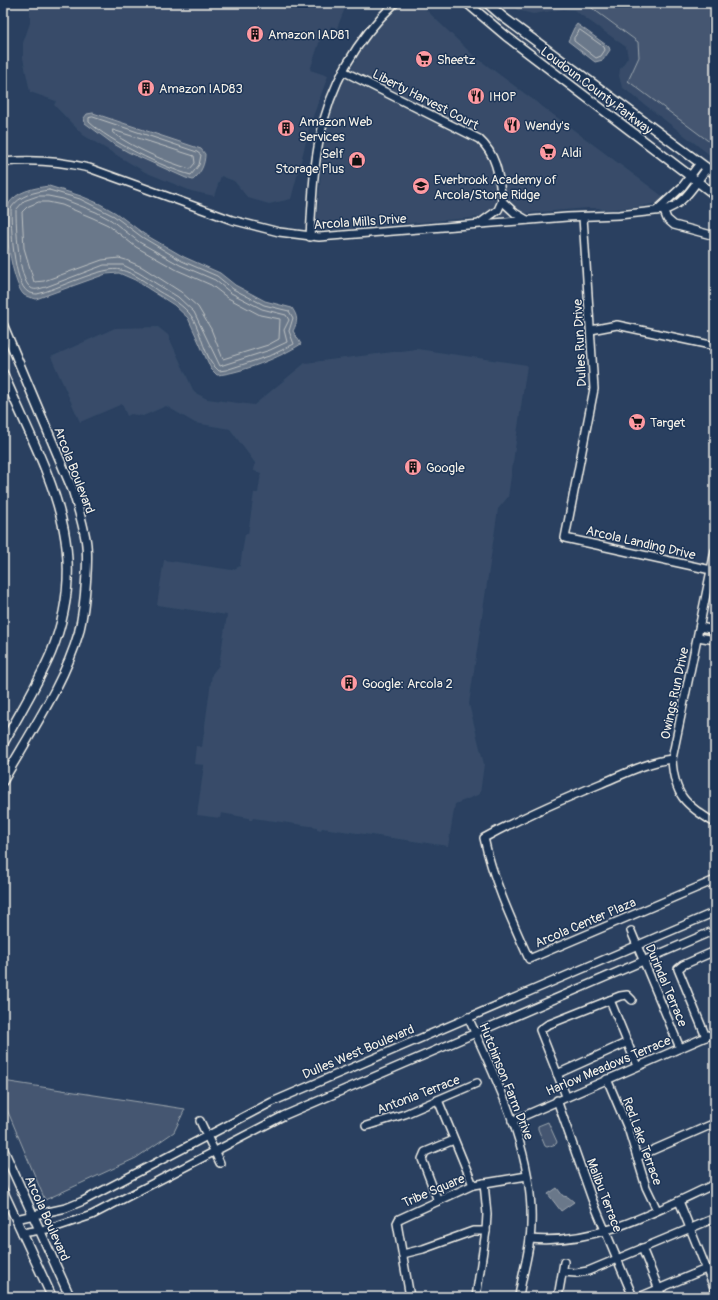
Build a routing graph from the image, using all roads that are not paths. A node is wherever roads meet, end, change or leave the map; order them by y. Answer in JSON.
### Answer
{"nodes":[{"id":1,"x":395,"y":3,"type":"edge"},
{"id":2,"x":467,"y":3,"type":"edge"},
{"id":3,"x":487,"y":3,"type":"edge"},
{"id":4,"x":343,"y":71,"type":"junction"},
{"id":5,"x":3,"y":162,"type":"edge"},
{"id":6,"x":703,"y":165,"type":"junction"},
{"id":7,"x":715,"y":174,"type":"edge"},
{"id":8,"x":690,"y":176,"type":"junction"},
{"id":9,"x":697,"y":182,"type":"junction"},
{"id":10,"x":715,"y":195,"type":"edge"},
{"id":11,"x":502,"y":201,"type":"junction"},
{"id":12,"x":661,"y":208,"type":"junction"},
{"id":13,"x":583,"y":217,"type":"junction"},
{"id":14,"x":530,"y":220,"type":"junction"},
{"id":15,"x":478,"y":224,"type":"junction"},
{"id":16,"x":715,"y":236,"type":"edge"},
{"id":17,"x":310,"y":237,"type":"junction"},
{"id":18,"x":3,"y":325,"type":"edge"},
{"id":19,"x":591,"y":330,"type":"junction"},
{"id":20,"x":715,"y":346,"type":"edge"},
{"id":21,"x":3,"y":373,"type":"edge"},
{"id":22,"x":565,"y":538,"type":"joint"},
{"id":23,"x":715,"y":551,"type":"edge"},
{"id":24,"x":711,"y":570,"type":"junction"},
{"id":25,"x":700,"y":627,"type":"junction"},
{"id":26,"x":715,"y":630,"type":"edge"},
{"id":27,"x":698,"y":637,"type":"junction"},
{"id":28,"x":715,"y":640,"type":"edge"},
{"id":29,"x":3,"y":744,"type":"edge"},
{"id":30,"x":672,"y":759,"type":"junction"},
{"id":31,"x":3,"y":781,"type":"edge"},
{"id":32,"x":715,"y":823,"type":"edge"},
{"id":33,"x":715,"y":880,"type":"edge"},
{"id":34,"x":715,"y":912,"type":"edge"},
{"id":35,"x":715,"y":930,"type":"edge"},
{"id":36,"x":631,"y":931,"type":"dead end"},
{"id":37,"x":637,"y":945,"type":"junction"},
{"id":38,"x":715,"y":951,"type":"edge"},
{"id":39,"x":643,"y":960,"type":"junction"},
{"id":40,"x":610,"y":1000,"type":"junction"},
{"id":41,"x":632,"y":1000,"type":"dead end"},
{"id":42,"x":468,"y":1017,"type":"junction"},
{"id":43,"x":474,"y":1032,"type":"junction"},
{"id":44,"x":715,"y":1033,"type":"edge"},
{"id":45,"x":706,"y":1037,"type":"junction"},
{"id":46,"x":628,"y":1042,"type":"junction"},
{"id":47,"x":680,"y":1048,"type":"junction"},
{"id":48,"x":637,"y":1066,"type":"junction"},
{"id":49,"x":557,"y":1074,"type":"junction"},
{"id":50,"x":607,"y":1079,"type":"junction"},
{"id":51,"x":477,"y":1083,"type":"dead end"},
{"id":52,"x":566,"y":1096,"type":"junction"},
{"id":53,"x":438,"y":1100,"type":"junction"},
{"id":54,"x":558,"y":1100,"type":"junction"},
{"id":55,"x":200,"y":1121,"type":"dead end"},
{"id":56,"x":512,"y":1121,"type":"junction"},
{"id":57,"x":715,"y":1122,"type":"edge"},
{"id":58,"x":366,"y":1126,"type":"dead end"},
{"id":59,"x":207,"y":1136,"type":"junction"},
{"id":60,"x":454,"y":1140,"type":"junction"},
{"id":61,"x":3,"y":1148,"type":"edge"},
{"id":62,"x":214,"y":1151,"type":"junction"},
{"id":63,"x":637,"y":1157,"type":"junction"},
{"id":64,"x":220,"y":1163,"type":"dead end"},
{"id":65,"x":527,"y":1176,"type":"junction"},
{"id":66,"x":484,"y":1183,"type":"junction"},
{"id":67,"x":715,"y":1184,"type":"edge"},
{"id":68,"x":473,"y":1186,"type":"junction"},
{"id":69,"x":3,"y":1191,"type":"edge"},
{"id":70,"x":438,"y":1201,"type":"junction"},
{"id":71,"x":679,"y":1201,"type":"junction"},
{"id":72,"x":657,"y":1210,"type":"junction"},
{"id":73,"x":33,"y":1216,"type":"junction"},
{"id":74,"x":715,"y":1218,"type":"edge"},
{"id":75,"x":16,"y":1219,"type":"junction"},
{"id":76,"x":690,"y":1229,"type":"junction"},
{"id":77,"x":40,"y":1231,"type":"junction"},
{"id":78,"x":486,"y":1231,"type":"junction"},
{"id":79,"x":605,"y":1232,"type":"junction"},
{"id":80,"x":22,"y":1233,"type":"junction"},
{"id":81,"x":530,"y":1239,"type":"junction"},
{"id":82,"x":642,"y":1248,"type":"junction"},
{"id":83,"x":403,"y":1254,"type":"junction"},
{"id":84,"x":617,"y":1258,"type":"junction"},
{"id":85,"x":564,"y":1262,"type":"dead end"},
{"id":86,"x":706,"y":1269,"type":"junction"},
{"id":87,"x":563,"y":1272,"type":"junction"},
{"id":88,"x":658,"y":1289,"type":"junction"},
{"id":89,"x":715,"y":1290,"type":"edge"},
{"id":90,"x":52,"y":1297,"type":"edge"},
{"id":91,"x":70,"y":1297,"type":"edge"},
{"id":92,"x":410,"y":1297,"type":"edge"},
{"id":93,"x":476,"y":1297,"type":"edge"},
{"id":94,"x":519,"y":1297,"type":"edge"},
{"id":95,"x":558,"y":1297,"type":"edge"},
{"id":96,"x":633,"y":1297,"type":"edge"},
{"id":97,"x":639,"y":1297,"type":"edge"},
{"id":98,"x":662,"y":1297,"type":"edge"}],
"edges":[{"from":1,"to":4,"type":"street"},
{"from":2,"to":8,"type":"main road","name":"Loudoun County Parkway"},
{"from":3,"to":6,"type":"main road","name":"Loudoun County Parkway"},
{"from":4,"to":11,"type":"street","name":"Liberty Harvest Court"},
{"from":4,"to":17,"type":"street"},
{"from":5,"to":17,"type":"street","name":"Arcola Mills Drive"},
{"from":6,"to":7,"type":"main road","name":"Loudoun County Parkway"},
{"from":6,"to":8,"type":"street"},
{"from":6,"to":9,"type":"street","name":"Arcola Mills Drive"},
{"from":8,"to":9,"type":"main road","name":"Loudoun County Parkway"},
{"from":8,"to":12,"type":"street"},
{"from":9,"to":10,"type":"main road","name":"Loudoun County Parkway"},
{"from":9,"to":12,"type":"street","name":"Arcola Mills Drive"},
{"from":11,"to":14,"type":"street"},
{"from":11,"to":15,"type":"street"},
{"from":12,"to":13,"type":"street","name":"Arcola Mills Drive"},
{"from":12,"to":16,"type":"street"},
{"from":13,"to":14,"type":"street","name":"Arcola Mills Drive"},
{"from":13,"to":19,"type":"street","name":"Dulles Run Drive"},
{"from":14,"to":15,"type":"street","name":"Arcola Mills Drive"},
{"from":15,"to":17,"type":"street","name":"Arcola Mills Drive"},
{"from":18,"to":31,"type":"main road","name":"Arcola Boulevard"},
{"from":19,"to":20,"type":"street"},
{"from":19,"to":22,"type":"street","name":"Dulles Run Drive"},
{"from":21,"to":29,"type":"main road","name":"Arcola Boulevard"},
{"from":22,"to":24,"type":"street","name":"Arcola Landing Drive"},
{"from":23,"to":24,"type":"street","name":"Owings Run Drive"},
{"from":24,"to":25,"type":"street","name":"Owings Run Drive"},
{"from":25,"to":26,"type":"street"},
{"from":25,"to":27,"type":"street","name":"Owings Run Drive"},
{"from":27,"to":28,"type":"street"},
{"from":27,"to":30,"type":"street","name":"Owings Run Drive"},
{"from":30,"to":32,"type":"street","name":"Owings Run Drive"},
{"from":30,"to":33,"type":"street","name":"Arcola Center Plaza"},
{"from":34,"to":37,"type":"street","name":"Dulles West Boulevard"},
{"from":35,"to":39,"type":"street"},
{"from":36,"to":37,"type":"street","name":"Durindal Terrace"},
{"from":37,"to":39,"type":"street","name":"Durindal Terrace"},
{"from":37,"to":42,"type":"street","name":"Dulles West Boulevard"},
{"from":38,"to":45,"type":"street"},
{"from":39,"to":43,"type":"street"},
{"from":39,"to":47,"type":"street","name":"Durindal Terrace"},
{"from":40,"to":41,"type":"street"},
{"from":40,"to":46,"type":"street"},
{"from":40,"to":49,"type":"street"},
{"from":42,"to":43,"type":"street","name":"Hutchinson Farm Drive"},
{"from":42,"to":59,"type":"street","name":"Dulles West Boulevard"},
{"from":43,"to":56,"type":"street","name":"Hutchinson Farm Drive"},
{"from":43,"to":62,"type":"street"},
{"from":44,"to":45,"type":"street","name":"Harlow Meadows Terrace"},
{"from":45,"to":47,"type":"street","name":"Harlow Meadows Terrace"},
{"from":46,"to":48,"type":"street"},
{"from":46,"to":49,"type":"street"},
{"from":47,"to":48,"type":"street","name":"Harlow Meadows Terrace"},
{"from":48,"to":50,"type":"street","name":"Harlow Meadows Terrace"},
{"from":49,"to":52,"type":"street"},
{"from":50,"to":52,"type":"street","name":"Harlow Meadows Terrace"},
{"from":50,"to":63,"type":"street","name":"Red Lake Terrace"},
{"from":51,"to":53,"type":"street","name":"Antonia Terrace"},
{"from":52,"to":54,"type":"street","name":"Harlow Meadows Terrace"},
{"from":53,"to":58,"type":"street","name":"Antonia Terrace"},
{"from":53,"to":60,"type":"street"},
{"from":54,"to":56,"type":"street","name":"Harlow Meadows Terrace"},
{"from":54,"to":79,"type":"street","name":"Malibu Terrace"},
{"from":55,"to":59,"type":"street"},
{"from":56,"to":65,"type":"street","name":"Hutchinson Farm Drive"},
{"from":57,"to":63,"type":"street"},
{"from":59,"to":62,"type":"street"},
{"from":59,"to":73,"type":"street","name":"Dulles West Boulevard"},
{"from":60,"to":68,"type":"street"},
{"from":60,"to":70,"type":"street"},
{"from":61,"to":73,"type":"main road","name":"Arcola Boulevard"},
{"from":62,"to":64,"type":"street"},
{"from":62,"to":77,"type":"street"},
{"from":63,"to":72,"type":"street","name":"Red Lake Terrace"},
{"from":65,"to":66,"type":"street","name":"Tribe Square"},
{"from":65,"to":81,"type":"street","name":"Hutchinson Farm Drive"},
{"from":66,"to":68,"type":"street","name":"Tribe Square"},
{"from":66,"to":78,"type":"street","name":"Tribe Square"},
{"from":67,"to":71,"type":"street"},
{"from":68,"to":70,"type":"street","name":"Tribe Square"},
{"from":69,"to":75,"type":"main road"},
{"from":70,"to":83,"type":"street","name":"Tribe Square"},
{"from":71,"to":72,"type":"street"},
{"from":71,"to":76,"type":"street"},
{"from":72,"to":79,"type":"street"},
{"from":73,"to":75,"type":"street","name":"Dulles West Boulevard"},
{"from":73,"to":77,"type":"main road","name":"Arcola Boulevard"},
{"from":74,"to":76,"type":"street"},
{"from":75,"to":80,"type":"main road"},
{"from":76,"to":82,"type":"street"},
{"from":76,"to":86,"type":"street"},
{"from":77,"to":80,"type":"street"},
{"from":77,"to":91,"type":"main road","name":"Arcola Boulevard"},
{"from":78,"to":83,"type":"street"},
{"from":78,"to":93,"type":"street","name":"Tribe Square"},
{"from":79,"to":81,"type":"street"},
{"from":79,"to":84,"type":"street","name":"Malibu Terrace"},
{"from":80,"to":90,"type":"main road"},
{"from":81,"to":94,"type":"street","name":"Hutchinson Farm Drive"},
{"from":82,"to":84,"type":"street"},
{"from":82,"to":88,"type":"street"},
{"from":83,"to":92,"type":"street","name":"Tribe Square"},
{"from":84,"to":87,"type":"street"},
{"from":84,"to":96,"type":"street","name":"Malibu Terrace"},
{"from":85,"to":87,"type":"street"},
{"from":86,"to":88,"type":"street"},
{"from":86,"to":89,"type":"street"},
{"from":87,"to":95,"type":"street"},
{"from":88,"to":97,"type":"street"},
{"from":88,"to":98,"type":"street"}]}
